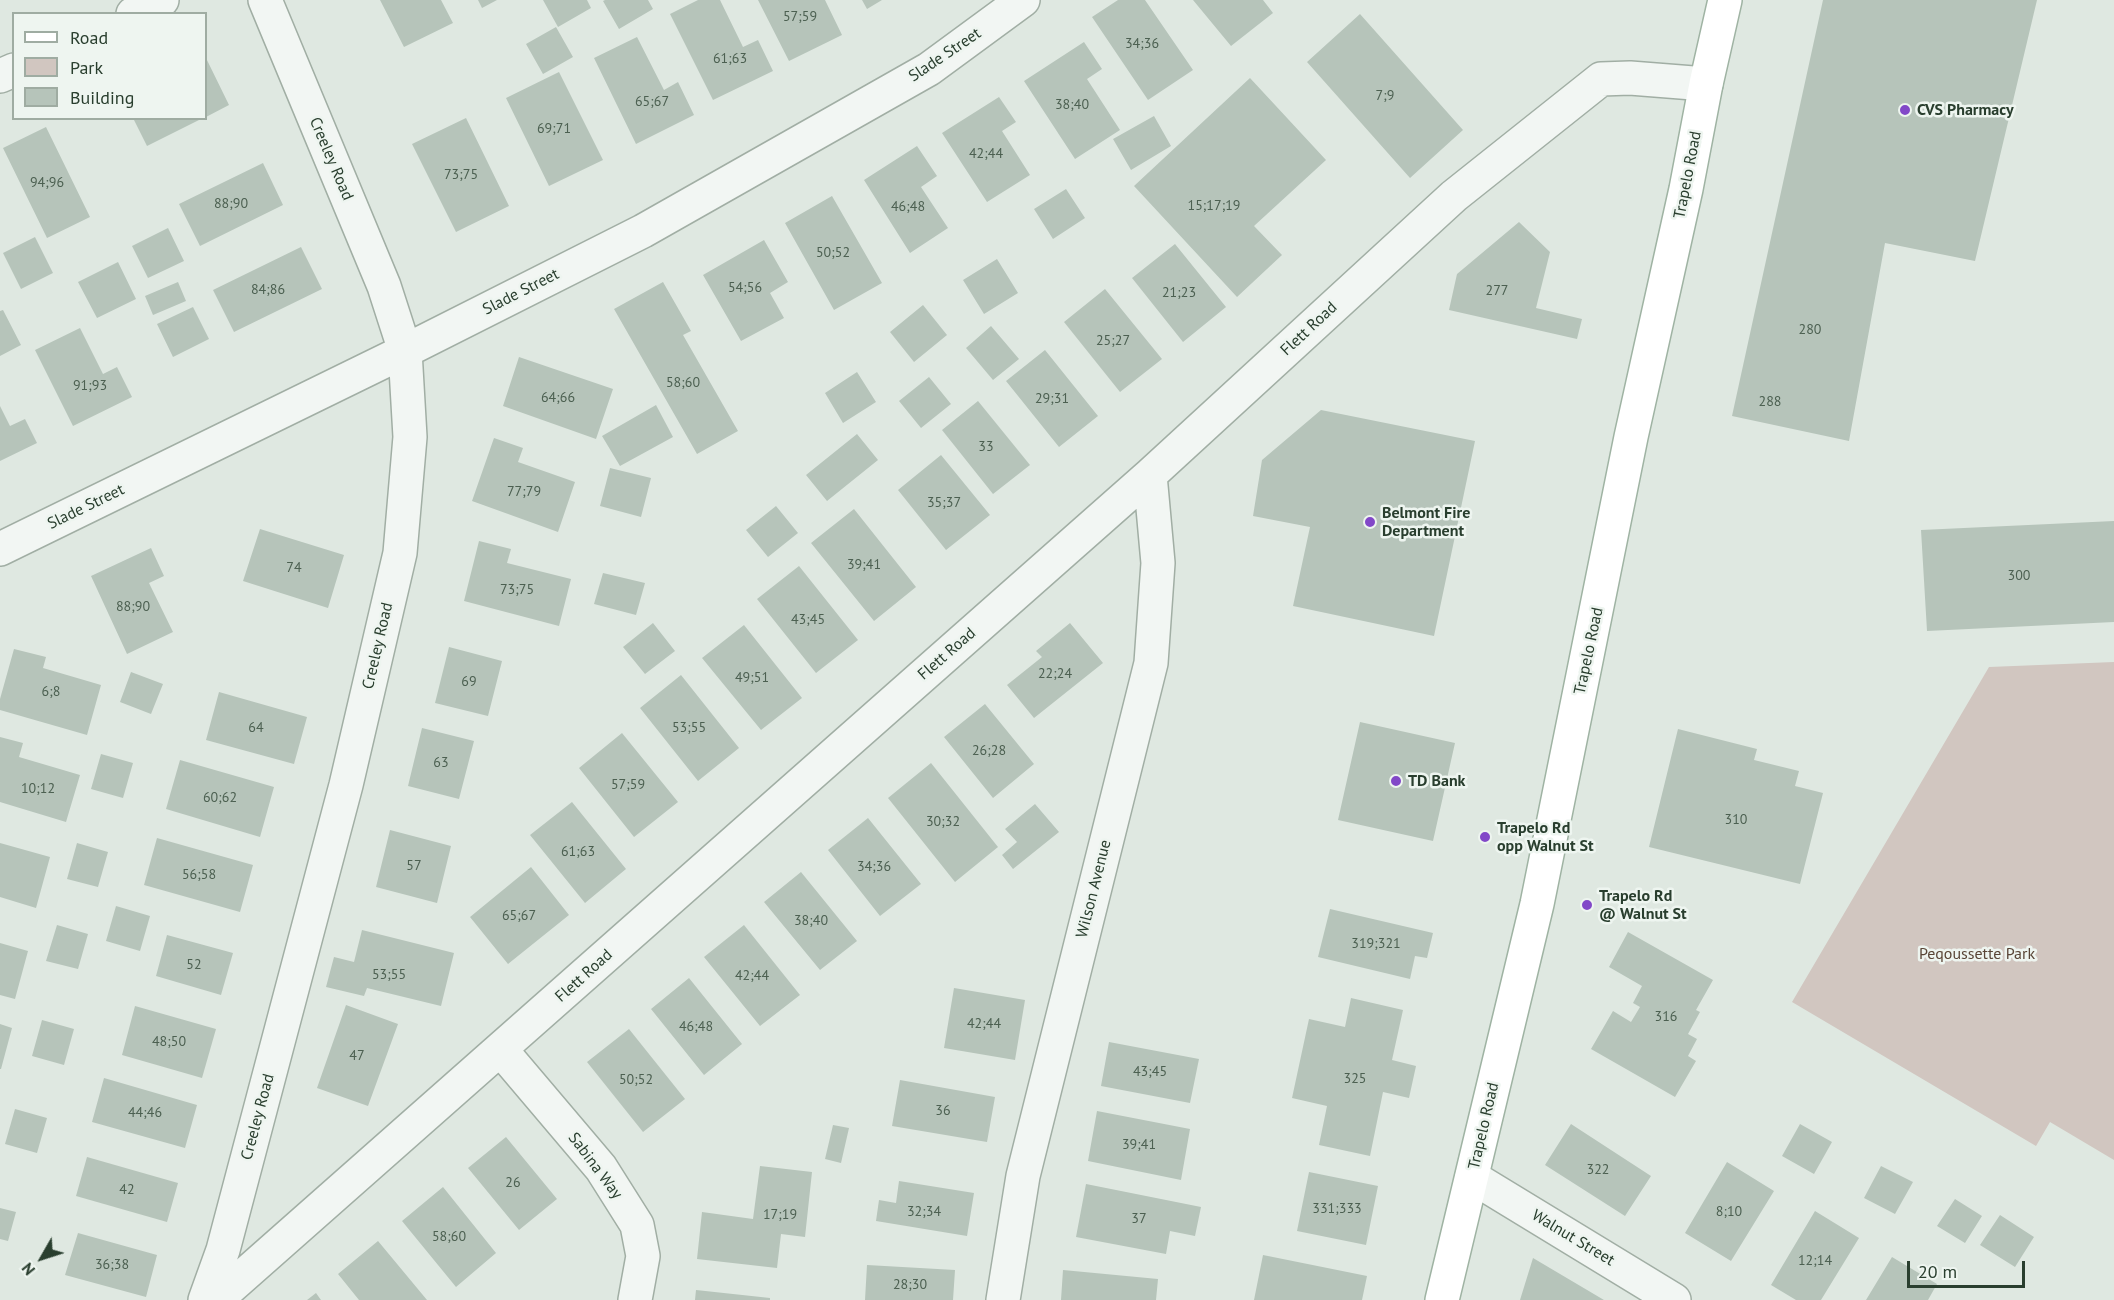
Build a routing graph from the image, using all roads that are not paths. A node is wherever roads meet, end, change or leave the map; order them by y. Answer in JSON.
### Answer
{"nodes":[{"id":1,"x":162,"y":0,"type":"edge"},
{"id":2,"x":265,"y":0,"type":"edge"},
{"id":3,"x":1023,"y":0,"type":"edge"},
{"id":4,"x":1725,"y":0,"type":"edge"},
{"id":5,"x":137,"y":12,"type":"edge"},
{"id":6,"x":1706,"y":84,"type":"junction"},
{"id":7,"x":405,"y":351,"type":"junction"},
{"id":8,"x":1150,"y":475,"type":"junction"},
{"id":9,"x":0,"y":549,"type":"edge"},
{"id":10,"x":501,"y":1050,"type":"junction"},
{"id":11,"x":1472,"y":1177,"type":"junction"},
{"id":12,"x":205,"y":1300,"type":"edge"},
{"id":13,"x":216,"y":1300,"type":"edge"},
{"id":14,"x":635,"y":1300,"type":"edge"},
{"id":15,"x":1003,"y":1300,"type":"edge"},
{"id":16,"x":1442,"y":1300,"type":"edge"},
{"id":17,"x":1674,"y":1300,"type":"edge"}],
"edges":[{"from":1,"to":5,"type":"street"},
{"from":2,"to":7,"type":"street","name":"Creeley Road"},
{"from":3,"to":7,"type":"street","name":"Slade Street"},
{"from":4,"to":6,"type":"main road","name":"Trapelo Road"},
{"from":6,"to":8,"type":"street","name":"Flett Road"},
{"from":6,"to":11,"type":"main road","name":"Trapelo Road"},
{"from":7,"to":9,"type":"street","name":"Slade Street"},
{"from":7,"to":12,"type":"street","name":"Creeley Road"},
{"from":8,"to":10,"type":"street","name":"Flett Road"},
{"from":8,"to":15,"type":"street","name":"Wilson Avenue"},
{"from":10,"to":13,"type":"street","name":"Flett Road"},
{"from":10,"to":14,"type":"street","name":"Sabina Way"},
{"from":11,"to":16,"type":"main road","name":"Trapelo Road"},
{"from":11,"to":17,"type":"street","name":"Walnut Street"}]}
